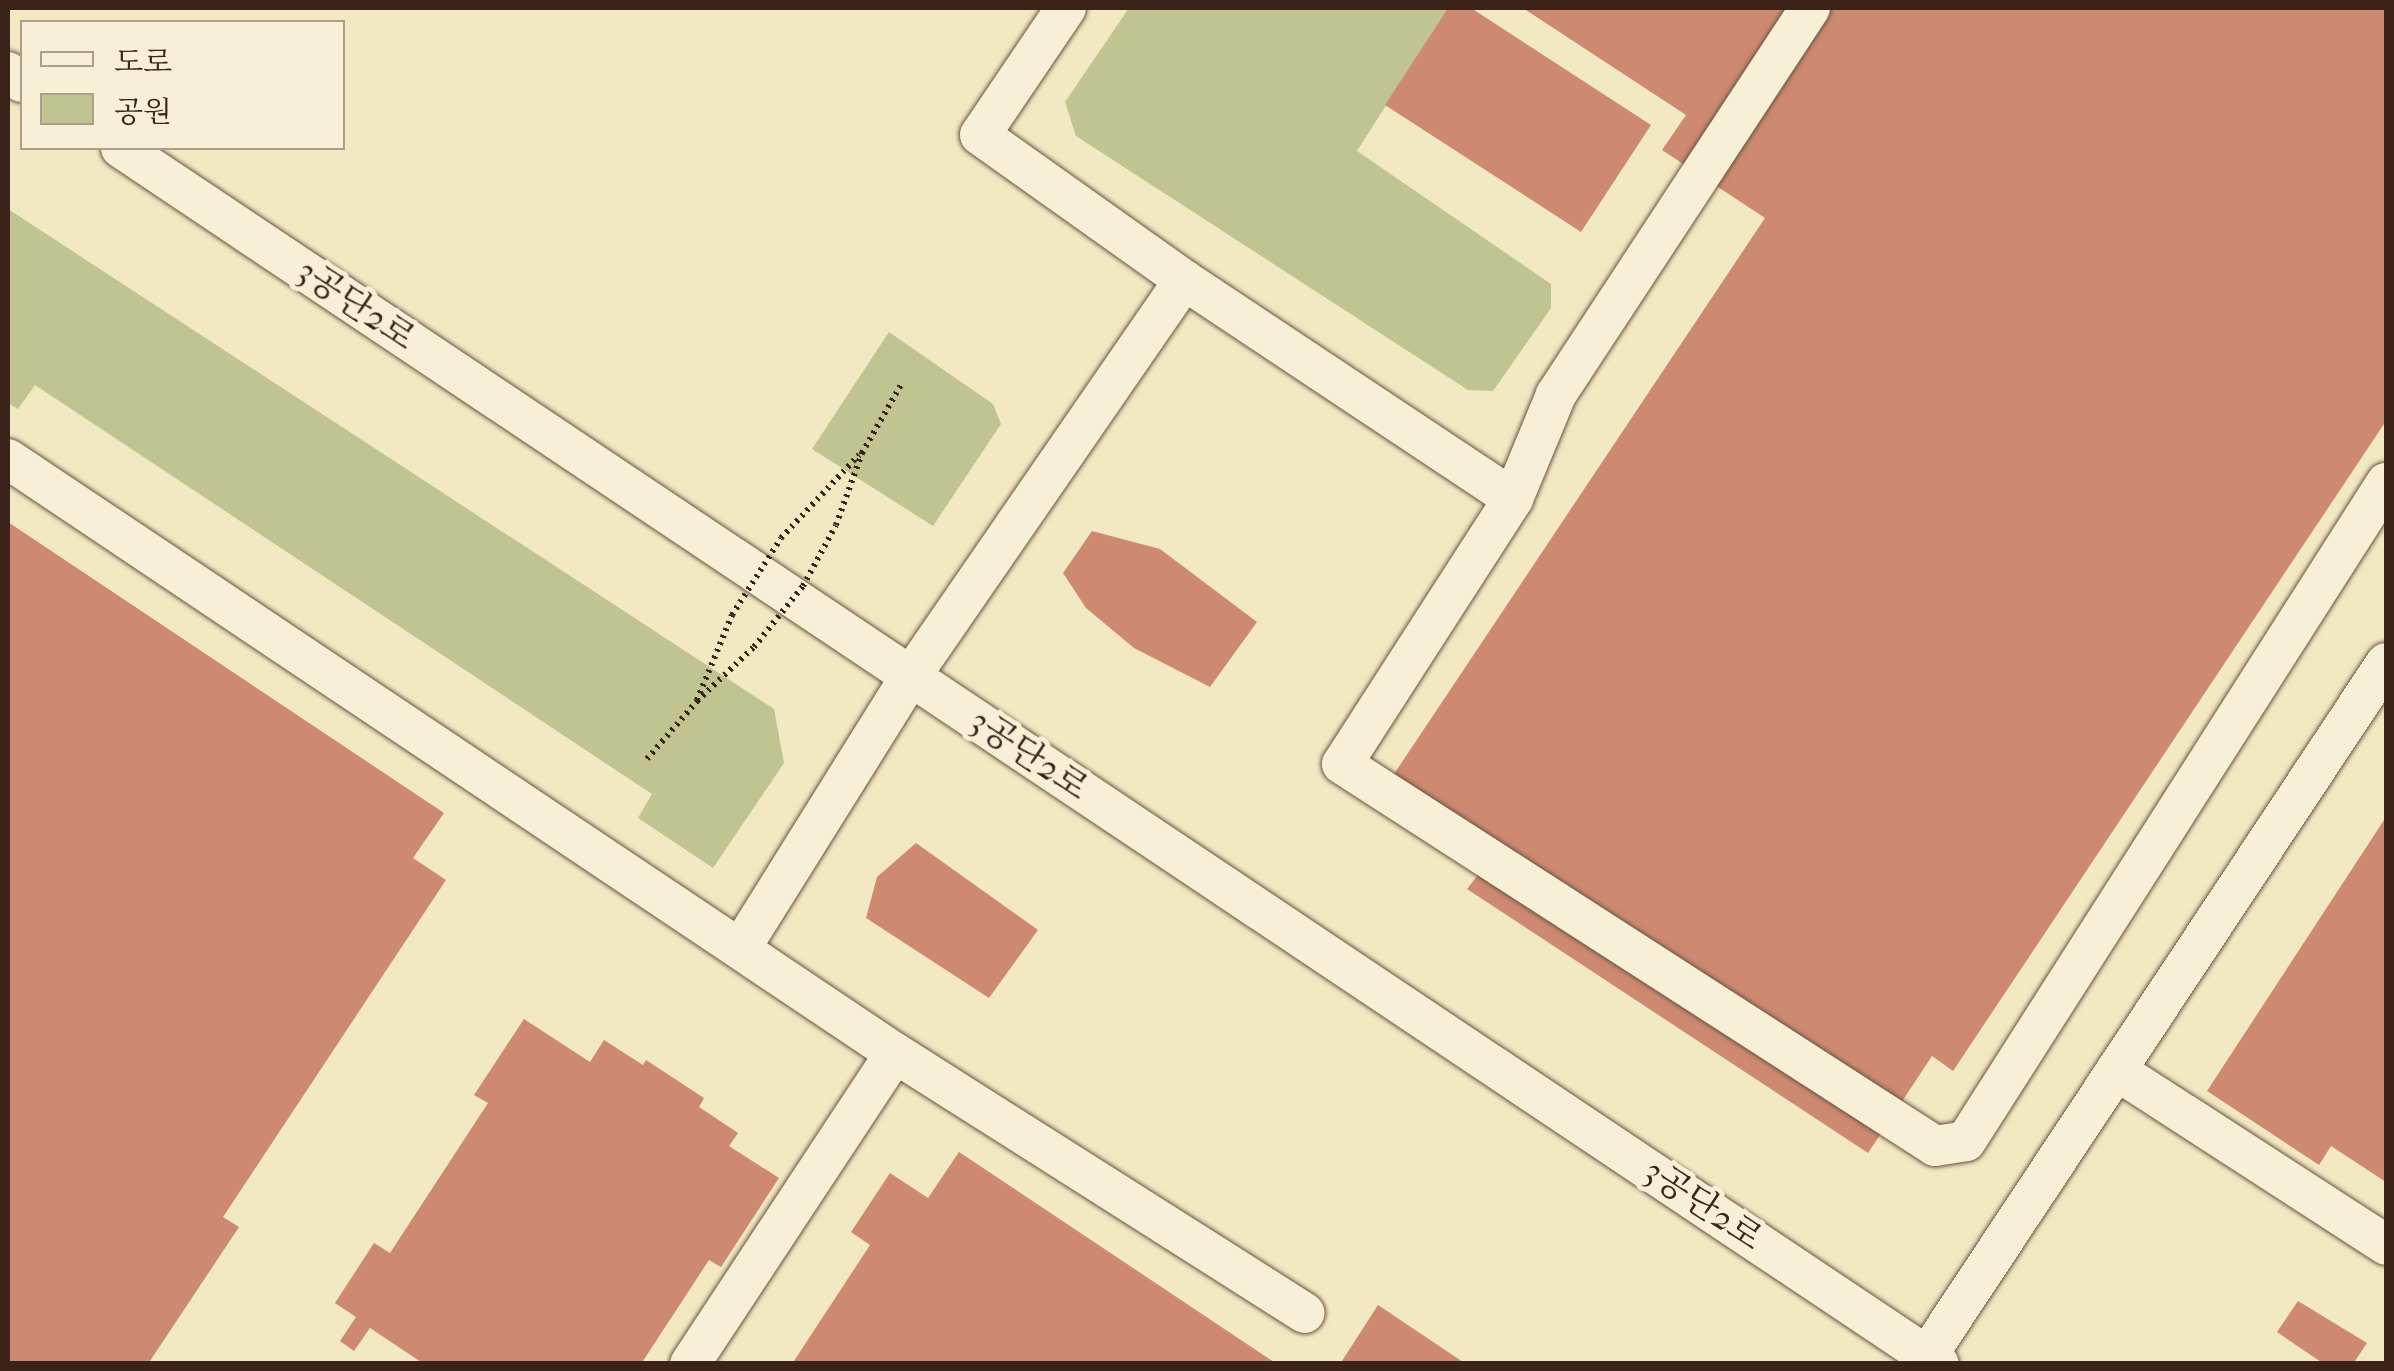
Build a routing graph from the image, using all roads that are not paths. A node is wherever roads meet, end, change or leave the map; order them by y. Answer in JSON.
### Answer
{"nodes":[{"id":1,"x":1066,"y":8,"type":"edge"},
{"id":2,"x":1810,"y":8,"type":"edge"},
{"id":3,"x":124,"y":150,"type":"edge"},
{"id":4,"x":1184,"y":280,"type":"junction"},
{"id":5,"x":8,"y":459,"type":"edge"},
{"id":6,"x":2386,"y":482,"type":"edge"},
{"id":7,"x":1513,"y":499,"type":"junction"},
{"id":8,"x":2386,"y":663,"type":"edge"},
{"id":9,"x":910,"y":676,"type":"junction"},
{"id":10,"x":742,"y":946,"type":"junction"},
{"id":11,"x":895,"y":1054,"type":"junction"},
{"id":12,"x":2116,"y":1070,"type":"junction"},
{"id":13,"x":2386,"y":1245,"type":"edge"},
{"id":14,"x":1304,"y":1313,"type":"dead end"},
{"id":15,"x":1936,"y":1361,"type":"edge"},
{"id":16,"x":690,"y":1364,"type":"edge"}],
"edges":[{"from":1,"to":4,"type":"street"},
{"from":2,"to":7,"type":"street"},
{"from":3,"to":9,"type":"street","name":"3공단2로"},
{"from":4,"to":7,"type":"street"},
{"from":4,"to":9,"type":"street"},
{"from":5,"to":10,"type":"street"},
{"from":6,"to":7,"type":"street"},
{"from":8,"to":12,"type":"street"},
{"from":9,"to":10,"type":"street"},
{"from":9,"to":15,"type":"street","name":"3공단2로"},
{"from":10,"to":11,"type":"street"},
{"from":11,"to":14,"type":"street"},
{"from":11,"to":16,"type":"street"},
{"from":12,"to":13,"type":"street"},
{"from":12,"to":15,"type":"street"}]}
